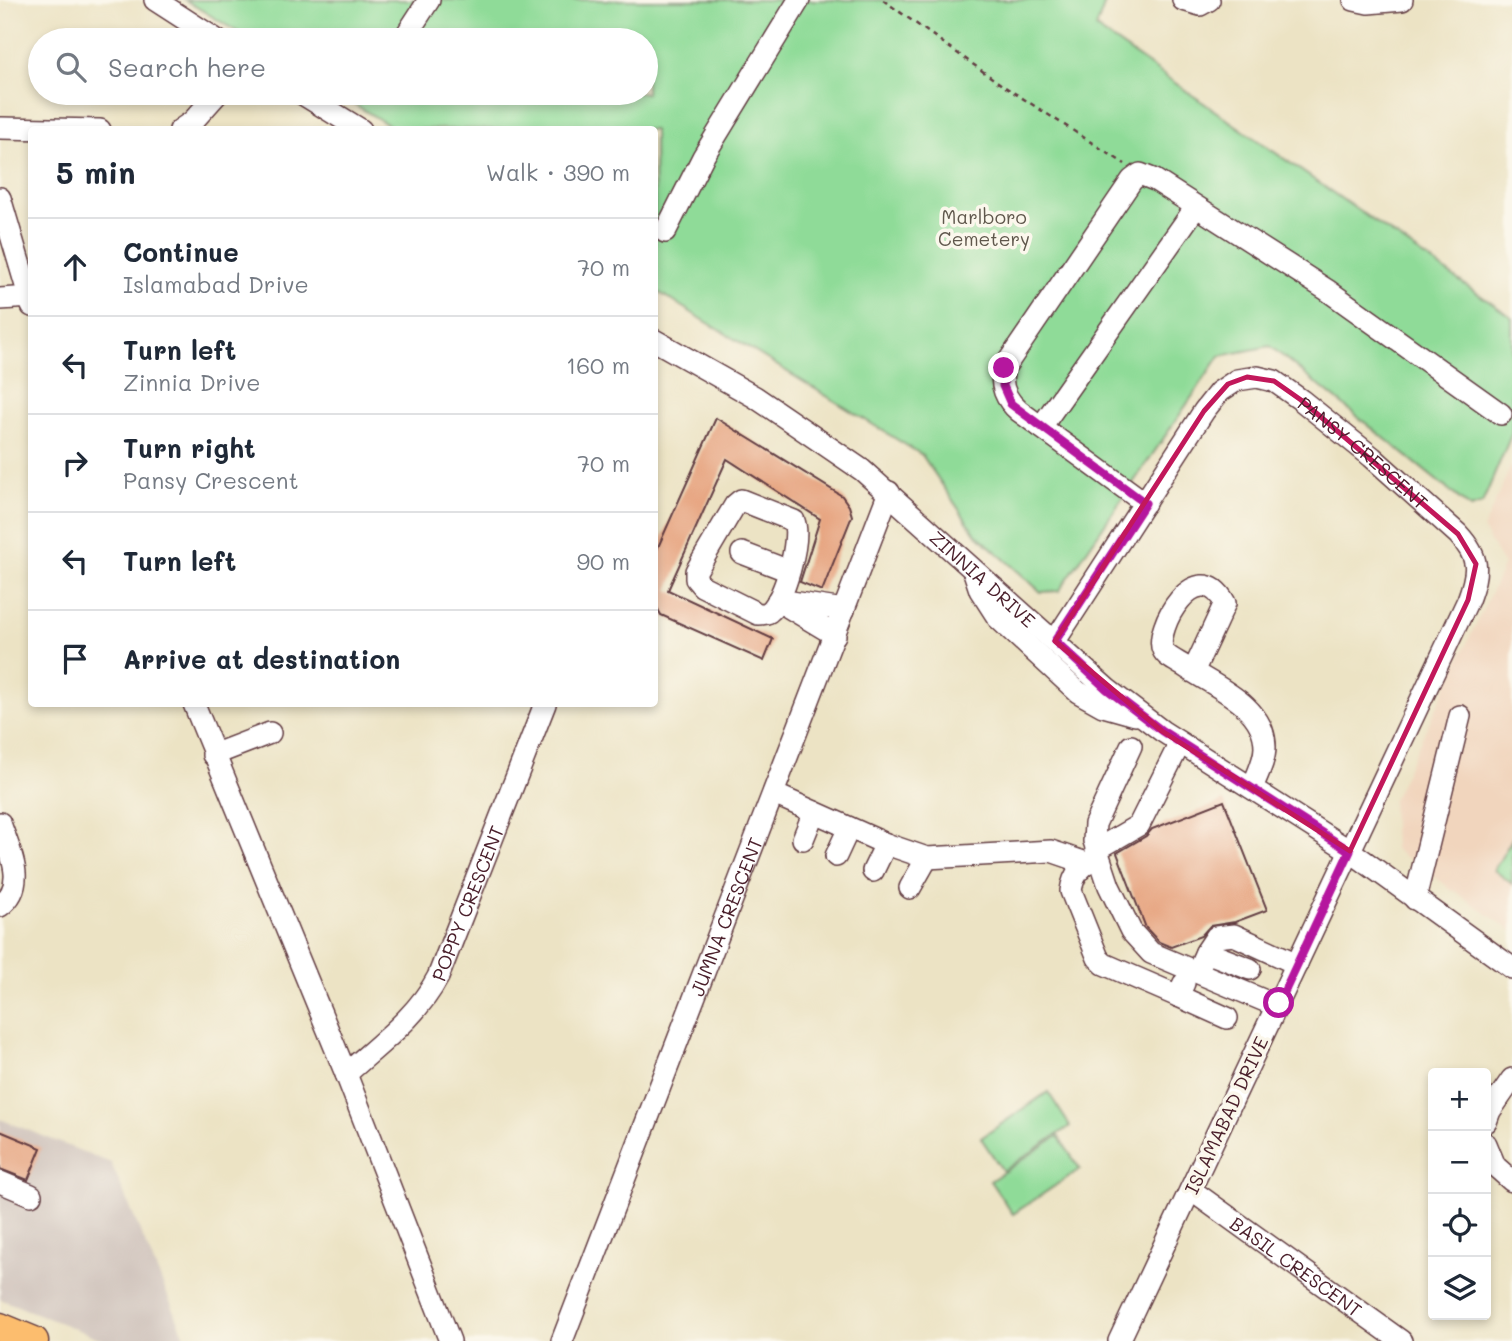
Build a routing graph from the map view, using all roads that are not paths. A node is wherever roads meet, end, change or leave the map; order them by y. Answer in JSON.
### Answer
{"nodes":[{"id":1,"x":155,"y":0,"type":"edge"},
{"id":2,"x":429,"y":0,"type":"edge"},
{"id":3,"x":799,"y":0,"type":"edge"},
{"id":4,"x":1183,"y":0,"type":"edge"},
{"id":5,"x":1209,"y":0,"type":"edge"},
{"id":6,"x":1354,"y":0,"type":"edge"},
{"id":7,"x":1402,"y":0,"type":"edge"},
{"id":8,"x":198,"y":28,"type":"edge"},
{"id":9,"x":411,"y":28,"type":"edge"},
{"id":10,"x":207,"y":105,"type":"edge"},
{"id":11,"x":320,"y":105,"type":"edge"},
{"id":12,"x":186,"y":126,"type":"edge"},
{"id":13,"x":355,"y":126,"type":"edge"},
{"id":14,"x":0,"y":128,"type":"edge"},
{"id":15,"x":28,"y":129,"type":"edge"},
{"id":16,"x":0,"y":198,"type":"edge"},
{"id":17,"x":1196,"y":207,"type":"junction"},
{"id":18,"x":665,"y":232,"type":"dead end"},
{"id":19,"x":28,"y":293,"type":"edge"},
{"id":20,"x":0,"y":299,"type":"edge"},
{"id":21,"x":28,"y":300,"type":"edge"},
{"id":22,"x":658,"y":342,"type":"edge"},
{"id":23,"x":1501,"y":414,"type":"dead end"},
{"id":24,"x":1041,"y":427,"type":"junction"},
{"id":25,"x":889,"y":492,"type":"junction"},
{"id":26,"x":1145,"y":503,"type":"junction"},
{"id":27,"x":741,"y":553,"type":"dead end"},
{"id":28,"x":973,"y":567,"type":"junction"},
{"id":29,"x":789,"y":571,"type":"junction"},
{"id":30,"x":778,"y":600,"type":"junction"},
{"id":31,"x":844,"y":610,"type":"junction"},
{"id":32,"x":835,"y":635,"type":"junction"},
{"id":33,"x":1055,"y":641,"type":"junction"},
{"id":34,"x":1193,"y":672,"type":"dead end"},
{"id":35,"x":195,"y":707,"type":"edge"},
{"id":36,"x":544,"y":707,"type":"edge"},
{"id":37,"x":1460,"y":716,"type":"dead end"},
{"id":38,"x":1144,"y":717,"type":"junction"},
{"id":39,"x":270,"y":733,"type":"dead end"},
{"id":40,"x":1180,"y":743,"type":"junction"},
{"id":41,"x":1131,"y":746,"type":"dead end"},
{"id":42,"x":213,"y":755,"type":"junction"},
{"id":43,"x":1252,"y":788,"type":"junction"},
{"id":44,"x":774,"y":794,"type":"junction"},
{"id":45,"x":814,"y":812,"type":"junction"},
{"id":46,"x":0,"y":823,"type":"edge"},
{"id":47,"x":849,"y":828,"type":"junction"},
{"id":48,"x":803,"y":839,"type":"dead end"},
{"id":49,"x":886,"y":844,"type":"junction"},
{"id":50,"x":1350,"y":851,"type":"junction"},
{"id":51,"x":836,"y":856,"type":"dead end"},
{"id":52,"x":1094,"y":857,"type":"junction"},
{"id":53,"x":927,"y":858,"type":"junction"},
{"id":54,"x":873,"y":871,"type":"dead end"},
{"id":55,"x":910,"y":888,"type":"dead end"},
{"id":56,"x":1415,"y":898,"type":"junction"},
{"id":57,"x":0,"y":906,"type":"edge"},
{"id":58,"x":1206,"y":952,"type":"junction"},
{"id":59,"x":1297,"y":964,"type":"junction"},
{"id":60,"x":1512,"y":968,"type":"edge"},
{"id":61,"x":1250,"y":969,"type":"dead end"},
{"id":62,"x":1194,"y":970,"type":"junction"},
{"id":63,"x":1178,"y":996,"type":"junction"},
{"id":64,"x":1277,"y":1006,"type":"junction"},
{"id":65,"x":1227,"y":1018,"type":"dead end"},
{"id":66,"x":346,"y":1074,"type":"junction"},
{"id":67,"x":1512,"y":1079,"type":"edge"},
{"id":68,"x":1491,"y":1110,"type":"edge"},
{"id":69,"x":1491,"y":1156,"type":"edge"},
{"id":70,"x":1512,"y":1181,"type":"edge"},
{"id":71,"x":0,"y":1182,"type":"edge"},
{"id":72,"x":1191,"y":1190,"type":"junction"},
{"id":73,"x":31,"y":1195,"type":"dead end"},
{"id":74,"x":0,"y":1327,"type":"edge"},
{"id":75,"x":34,"y":1341,"type":"edge"},
{"id":76,"x":450,"y":1341,"type":"edge"},
{"id":77,"x":562,"y":1341,"type":"edge"},
{"id":78,"x":1119,"y":1341,"type":"edge"},
{"id":79,"x":1401,"y":1341,"type":"edge"}],
"edges":[{"from":1,"to":8,"type":"street"},
{"from":2,"to":9,"type":"street"},
{"from":3,"to":18,"type":"street"},
{"from":4,"to":5,"type":"street"},
{"from":6,"to":7,"type":"street"},
{"from":10,"to":12,"type":"street"},
{"from":11,"to":13,"type":"street"},
{"from":14,"to":15,"type":"street"},
{"from":16,"to":19,"type":"street"},
{"from":17,"to":23,"type":"street"},
{"from":17,"to":24,"type":"street"},
{"from":17,"to":24,"type":"street"},
{"from":20,"to":21,"type":"street"},
{"from":22,"to":25,"type":"street","name":"ZINNIA DRIVE"},
{"from":24,"to":26,"type":"street"},
{"from":25,"to":28,"type":"street","name":"ZINNIA DRIVE"},
{"from":25,"to":31,"type":"street","name":"JUMNA CRESCENT"},
{"from":26,"to":33,"type":"street","name":"PANSY CRESCENT"},
{"from":26,"to":50,"type":"street","name":"PANSY CRESCENT"},
{"from":27,"to":29,"type":"street"},
{"from":28,"to":33,"type":"street","name":"ZINNIA DRIVE"},
{"from":28,"to":38,"type":"street"},
{"from":29,"to":30,"type":"street"},
{"from":29,"to":30,"type":"street"},
{"from":30,"to":31,"type":"street"},
{"from":30,"to":32,"type":"street"},
{"from":31,"to":32,"type":"street","name":"JUMNA CRESCENT"},
{"from":32,"to":44,"type":"street","name":"JUMNA CRESCENT"},
{"from":33,"to":38,"type":"street","name":"ZINNIA DRIVE"},
{"from":34,"to":43,"type":"street"},
{"from":35,"to":42,"type":"street"},
{"from":36,"to":66,"type":"street","name":"POPPY CRESCENT"},
{"from":37,"to":56,"type":"street"},
{"from":38,"to":40,"type":"street","name":"ZINNIA DRIVE"},
{"from":39,"to":42,"type":"street"},
{"from":40,"to":43,"type":"street","name":"ZINNIA DRIVE"},
{"from":40,"to":52,"type":"street"},
{"from":41,"to":52,"type":"street"},
{"from":42,"to":66,"type":"street"},
{"from":43,"to":50,"type":"street","name":"ZINNIA DRIVE"},
{"from":44,"to":45,"type":"street"},
{"from":44,"to":77,"type":"street","name":"JUMNA CRESCENT"},
{"from":45,"to":47,"type":"street"},
{"from":45,"to":48,"type":"street"},
{"from":46,"to":57,"type":"street"},
{"from":47,"to":49,"type":"street"},
{"from":47,"to":51,"type":"street"},
{"from":49,"to":53,"type":"street"},
{"from":49,"to":54,"type":"street"},
{"from":50,"to":56,"type":"street","name":"ZINNIA DRIVE"},
{"from":50,"to":59,"type":"street","name":"ISLAMABAD DRIVE"},
{"from":52,"to":53,"type":"street"},
{"from":52,"to":62,"type":"street"},
{"from":52,"to":63,"type":"street"},
{"from":53,"to":55,"type":"street"},
{"from":56,"to":60,"type":"street","name":"ZINNIA DRIVE"},
{"from":58,"to":59,"type":"street"},
{"from":58,"to":61,"type":"street"},
{"from":58,"to":62,"type":"street"},
{"from":59,"to":64,"type":"street","name":"ISLAMABAD DRIVE"},
{"from":62,"to":63,"type":"street"},
{"from":62,"to":64,"type":"street"},
{"from":63,"to":65,"type":"street"},
{"from":64,"to":72,"type":"street","name":"ISLAMABAD DRIVE"},
{"from":66,"to":76,"type":"street"},
{"from":67,"to":68,"type":"street"},
{"from":69,"to":70,"type":"street"},
{"from":71,"to":73,"type":"street"},
{"from":72,"to":78,"type":"street","name":"ISLAMABAD DRIVE"},
{"from":72,"to":79,"type":"street","name":"BASIL CRESCENT"},
{"from":74,"to":75,"type":"main road"}]}
